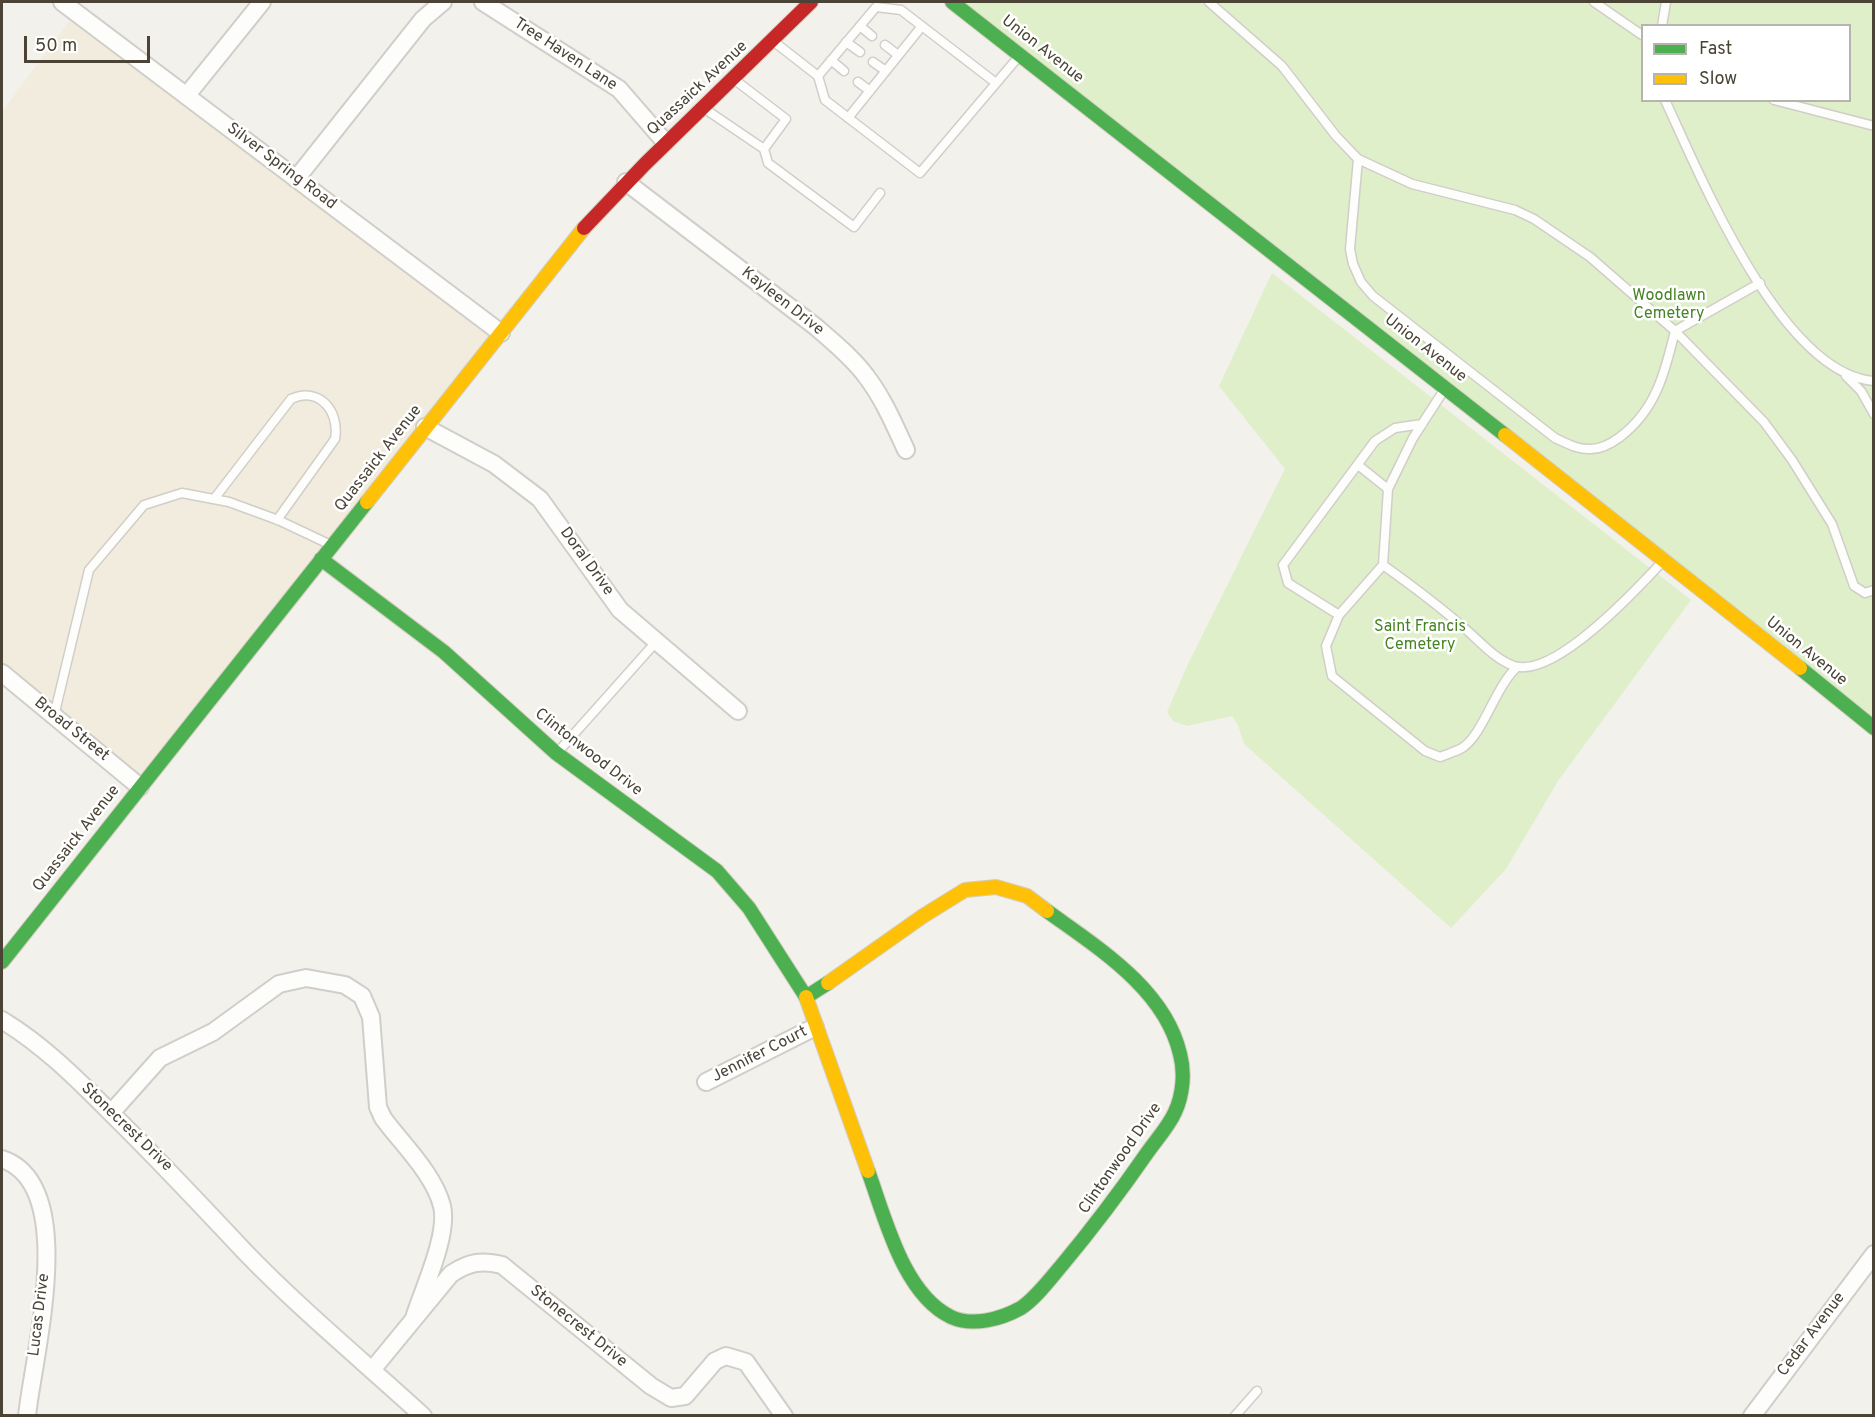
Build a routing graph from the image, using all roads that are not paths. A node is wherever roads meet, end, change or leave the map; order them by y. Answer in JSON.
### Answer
{"nodes":[{"id":1,"x":62,"y":2,"type":"edge"},
{"id":2,"x":262,"y":2,"type":"edge"},
{"id":3,"x":443,"y":2,"type":"edge"},
{"id":4,"x":483,"y":2,"type":"edge"},
{"id":5,"x":811,"y":2,"type":"edge"},
{"id":6,"x":952,"y":2,"type":"edge"},
{"id":7,"x":1209,"y":2,"type":"edge"},
{"id":8,"x":1594,"y":2,"type":"edge"},
{"id":9,"x":1666,"y":2,"type":"edge"},
{"id":10,"x":1662,"y":24,"type":"edge"},
{"id":11,"x":860,"y":26,"type":"junction"},
{"id":12,"x":922,"y":26,"type":"junction"},
{"id":13,"x":872,"y":36,"type":"dead end"},
{"id":14,"x":1641,"y":36,"type":"edge"},
{"id":15,"x":773,"y":41,"type":"junction"},
{"id":16,"x":846,"y":42,"type":"junction"},
{"id":17,"x":885,"y":45,"type":"dead end"},
{"id":18,"x":860,"y":52,"type":"dead end"},
{"id":19,"x":1020,"y":55,"type":"junction"},
{"id":20,"x":898,"y":56,"type":"junction"},
{"id":21,"x":831,"y":60,"type":"junction"},
{"id":22,"x":873,"y":62,"type":"dead end"},
{"id":23,"x":844,"y":71,"type":"dead end"},
{"id":24,"x":886,"y":71,"type":"junction"},
{"id":25,"x":818,"y":76,"type":"junction"},
{"id":26,"x":733,"y":79,"type":"junction"},
{"id":27,"x":858,"y":82,"type":"dead end"},
{"id":28,"x":996,"y":82,"type":"junction"},
{"id":29,"x":870,"y":91,"type":"junction"},
{"id":30,"x":187,"y":95,"type":"junction"},
{"id":31,"x":1666,"y":102,"type":"edge"},
{"id":32,"x":1782,"y":102,"type":"edge"},
{"id":33,"x":702,"y":107,"type":"junction"},
{"id":34,"x":848,"y":118,"type":"junction"},
{"id":35,"x":1874,"y":126,"type":"edge"},
{"id":36,"x":665,"y":142,"type":"junction"},
{"id":37,"x":764,"y":149,"type":"junction"},
{"id":38,"x":1358,"y":159,"type":"junction"},
{"id":39,"x":296,"y":178,"type":"junction"},
{"id":40,"x":626,"y":182,"type":"junction"},
{"id":41,"x":880,"y":193,"type":"dead end"},
{"id":42,"x":1760,"y":283,"type":"junction"},
{"id":43,"x":1675,"y":331,"type":"junction"},
{"id":44,"x":501,"y":333,"type":"junction"},
{"id":45,"x":1845,"y":375,"type":"junction"},
{"id":46,"x":1874,"y":381,"type":"edge"},
{"id":47,"x":1446,"y":387,"type":"junction"},
{"id":48,"x":1874,"y":414,"type":"edge"},
{"id":49,"x":1422,"y":424,"type":"junction"},
{"id":50,"x":424,"y":427,"type":"junction"},
{"id":51,"x":906,"y":450,"type":"dead end"},
{"id":52,"x":1358,"y":465,"type":"junction"},
{"id":53,"x":1388,"y":489,"type":"junction"},
{"id":54,"x":214,"y":499,"type":"junction"},
{"id":55,"x":277,"y":520,"type":"junction"},
{"id":56,"x":331,"y":546,"type":"junction"},
{"id":57,"x":321,"y":559,"type":"junction"},
{"id":58,"x":1665,"y":559,"type":"junction"},
{"id":59,"x":1383,"y":565,"type":"junction"},
{"id":60,"x":1874,"y":590,"type":"edge"},
{"id":61,"x":1339,"y":615,"type":"junction"},
{"id":62,"x":656,"y":642,"type":"junction"},
{"id":63,"x":1517,"y":667,"type":"junction"},
{"id":64,"x":2,"y":673,"type":"edge"},
{"id":65,"x":738,"y":711,"type":"dead end"},
{"id":66,"x":54,"y":716,"type":"junction"},
{"id":67,"x":1874,"y":728,"type":"edge"},
{"id":68,"x":556,"y":753,"type":"junction"},
{"id":69,"x":140,"y":787,"type":"junction"},
{"id":70,"x":2,"y":962,"type":"edge"},
{"id":71,"x":806,"y":997,"type":"junction"},
{"id":72,"x":2,"y":1020,"type":"edge"},
{"id":73,"x":815,"y":1027,"type":"junction"},
{"id":74,"x":706,"y":1082,"type":"dead end"},
{"id":75,"x":111,"y":1113,"type":"junction"},
{"id":76,"x":2,"y":1159,"type":"edge"},
{"id":77,"x":1870,"y":1264,"type":"edge"},
{"id":78,"x":414,"y":1318,"type":"junction"},
{"id":79,"x":372,"y":1370,"type":"junction"},
{"id":80,"x":1257,"y":1391,"type":"dead end"},
{"id":81,"x":27,"y":1416,"type":"edge"},
{"id":82,"x":423,"y":1416,"type":"edge"},
{"id":83,"x":784,"y":1416,"type":"edge"},
{"id":84,"x":1235,"y":1416,"type":"edge"},
{"id":85,"x":1752,"y":1416,"type":"edge"}],
"edges":[{"from":1,"to":30,"type":"street","name":"Silver Spring Road"},
{"from":2,"to":30,"type":"street"},
{"from":3,"to":39,"type":"street"},
{"from":4,"to":36,"type":"street","name":"Tree Haven Lane"},
{"from":5,"to":15,"type":"street","name":"Quassaick Avenue"},
{"from":6,"to":19,"type":"street","name":"Union Avenue"},
{"from":7,"to":38,"type":"lane"},
{"from":8,"to":14,"type":"lane"},
{"from":9,"to":10,"type":"lane"},
{"from":11,"to":12,"type":"lane"},
{"from":11,"to":13,"type":"lane"},
{"from":11,"to":16,"type":"lane"},
{"from":12,"to":20,"type":"lane"},
{"from":12,"to":28,"type":"lane"},
{"from":15,"to":25,"type":"lane"},
{"from":15,"to":26,"type":"street","name":"Quassaick Avenue"},
{"from":16,"to":18,"type":"lane"},
{"from":16,"to":21,"type":"lane"},
{"from":17,"to":20,"type":"lane"},
{"from":19,"to":28,"type":"lane"},
{"from":19,"to":47,"type":"street","name":"Union Avenue"},
{"from":20,"to":24,"type":"lane"},
{"from":21,"to":23,"type":"lane"},
{"from":21,"to":25,"type":"lane"},
{"from":22,"to":24,"type":"lane"},
{"from":24,"to":29,"type":"lane"},
{"from":25,"to":34,"type":"lane"},
{"from":26,"to":33,"type":"street","name":"Quassaick Avenue"},
{"from":26,"to":37,"type":"lane"},
{"from":27,"to":29,"type":"lane"},
{"from":28,"to":34,"type":"lane"},
{"from":29,"to":34,"type":"lane"},
{"from":30,"to":39,"type":"street","name":"Silver Spring Road"},
{"from":31,"to":42,"type":"lane"},
{"from":32,"to":35,"type":"lane"},
{"from":33,"to":36,"type":"street","name":"Quassaick Avenue"},
{"from":33,"to":37,"type":"lane"},
{"from":36,"to":40,"type":"street","name":"Quassaick Avenue"},
{"from":37,"to":41,"type":"lane"},
{"from":38,"to":43,"type":"lane"},
{"from":38,"to":43,"type":"lane"},
{"from":39,"to":44,"type":"street","name":"Silver Spring Road"},
{"from":40,"to":44,"type":"street","name":"Quassaick Avenue"},
{"from":40,"to":51,"type":"street","name":"Kayleen Drive"},
{"from":42,"to":43,"type":"lane"},
{"from":42,"to":45,"type":"lane"},
{"from":43,"to":60,"type":"lane"},
{"from":44,"to":50,"type":"street","name":"Quassaick Avenue"},
{"from":45,"to":46,"type":"lane"},
{"from":45,"to":48,"type":"lane"},
{"from":47,"to":49,"type":"lane"},
{"from":47,"to":58,"type":"street","name":"Union Avenue"},
{"from":49,"to":52,"type":"lane"},
{"from":49,"to":53,"type":"lane"},
{"from":50,"to":56,"type":"street","name":"Quassaick Avenue"},
{"from":50,"to":62,"type":"street","name":"Doral Drive"},
{"from":52,"to":53,"type":"lane"},
{"from":52,"to":61,"type":"lane"},
{"from":53,"to":59,"type":"lane"},
{"from":54,"to":55,"type":"lane"},
{"from":54,"to":55,"type":"lane"},
{"from":54,"to":66,"type":"lane"},
{"from":55,"to":56,"type":"lane"},
{"from":56,"to":57,"type":"street","name":"Quassaick Avenue"},
{"from":57,"to":68,"type":"street","name":"Clintonwood Drive"},
{"from":57,"to":69,"type":"street","name":"Quassaick Avenue"},
{"from":58,"to":63,"type":"lane"},
{"from":58,"to":67,"type":"street","name":"Union Avenue"},
{"from":59,"to":61,"type":"lane"},
{"from":59,"to":63,"type":"lane"},
{"from":61,"to":63,"type":"lane"},
{"from":62,"to":65,"type":"street","name":"Doral Drive"},
{"from":62,"to":68,"type":"lane"},
{"from":64,"to":66,"type":"street","name":"Broad Street"},
{"from":66,"to":69,"type":"street","name":"Broad Street"},
{"from":68,"to":71,"type":"street","name":"Clintonwood Drive"},
{"from":69,"to":70,"type":"street","name":"Quassaick Avenue"},
{"from":71,"to":73,"type":"street","name":"Clintonwood Drive"},
{"from":71,"to":73,"type":"street","name":"Clintonwood Drive"},
{"from":72,"to":75,"type":"street","name":"Stonecrest Drive"},
{"from":73,"to":74,"type":"street","name":"Jennifer Court"},
{"from":75,"to":78,"type":"street"},
{"from":75,"to":79,"type":"street","name":"Stonecrest Drive"},
{"from":76,"to":81,"type":"street","name":"Lucas Drive"},
{"from":77,"to":85,"type":"street","name":"Cedar Avenue"},
{"from":78,"to":79,"type":"street","name":"Stonecrest Drive"},
{"from":78,"to":83,"type":"street","name":"Stonecrest Drive"},
{"from":79,"to":82,"type":"street","name":"Stonecrest Drive"},
{"from":80,"to":84,"type":"lane"}]}
